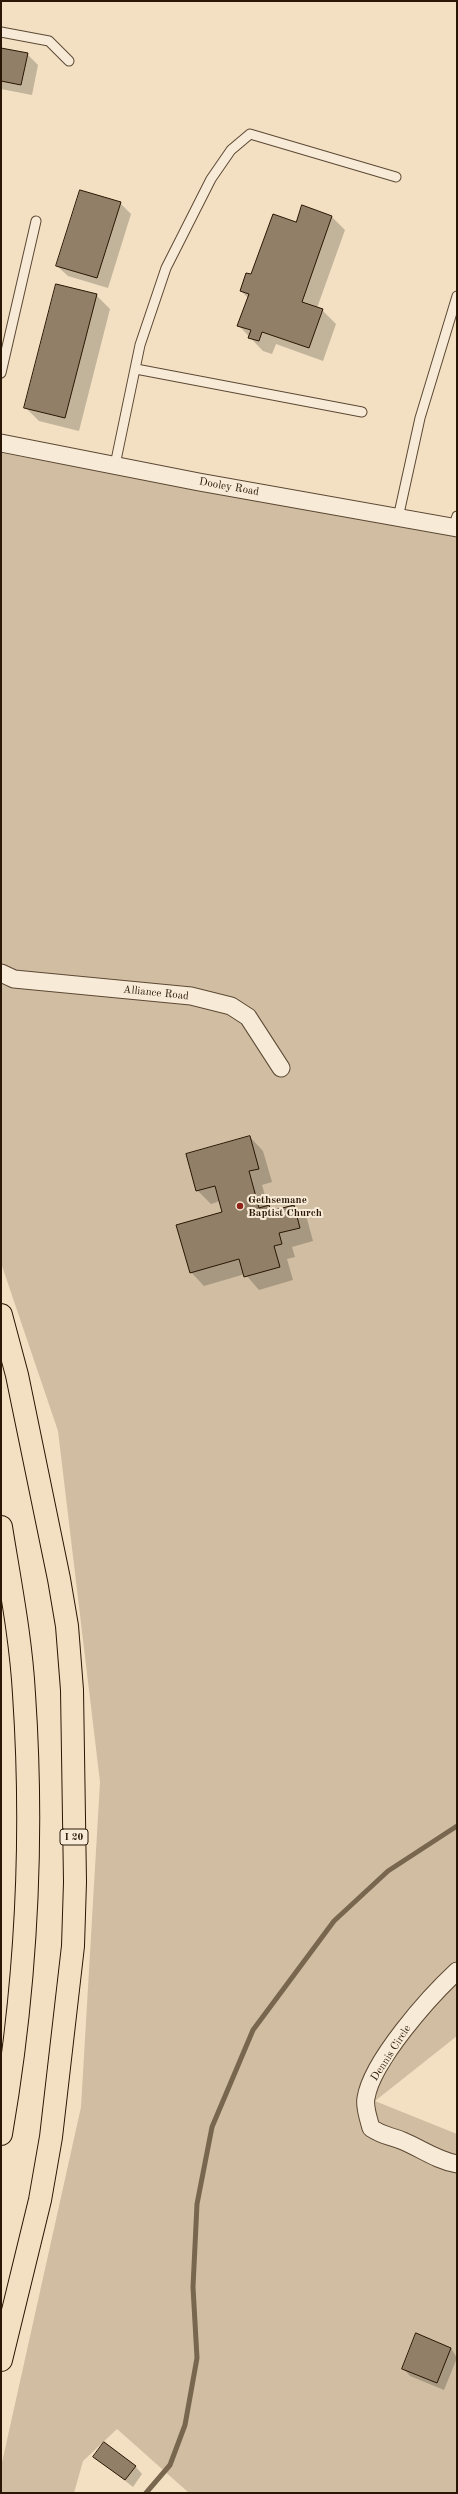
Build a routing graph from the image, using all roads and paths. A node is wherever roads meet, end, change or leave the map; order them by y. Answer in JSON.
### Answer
{"nodes":[{"id":1,"x":1,"y":32,"type":"edge"},
{"id":2,"x":69,"y":61,"type":"dead end"},
{"id":3,"x":396,"y":177,"type":"dead end"},
{"id":4,"x":36,"y":221,"type":"dead end"},
{"id":5,"x":457,"y":296,"type":"edge"},
{"id":6,"x":136,"y":369,"type":"junction"},
{"id":7,"x":1,"y":373,"type":"edge"},
{"id":8,"x":362,"y":412,"type":"dead end"},
{"id":9,"x":1,"y":444,"type":"edge"},
{"id":10,"x":115,"y":465,"type":"junction"},
{"id":11,"x":398,"y":518,"type":"junction"},
{"id":12,"x":456,"y":524,"type":"edge"},
{"id":13,"x":1,"y":973,"type":"edge"},
{"id":14,"x":281,"y":1068,"type":"dead end"},
{"id":15,"x":1,"y":1315,"type":"edge"},
{"id":16,"x":1,"y":1528,"type":"edge"},
{"id":17,"x":457,"y":1971,"type":"edge"},
{"id":18,"x":1,"y":2134,"type":"edge"},
{"id":19,"x":457,"y":2164,"type":"edge"},
{"id":20,"x":1,"y":2360,"type":"edge"}],
"edges":[{"from":1,"to":2,"type":"lane"},
{"from":3,"to":6,"type":"lane"},
{"from":4,"to":7,"type":"lane"},
{"from":5,"to":11,"type":"lane"},
{"from":6,"to":8,"type":"lane"},
{"from":6,"to":10,"type":"lane"},
{"from":9,"to":10,"type":"street","name":"Dooley Road"},
{"from":10,"to":11,"type":"street","name":"Dooley Road"},
{"from":11,"to":12,"type":"street","name":"Dooley Road"},
{"from":13,"to":14,"type":"street","name":"Alliance Road"},
{"from":15,"to":20,"type":"highway","number":"I 20"},
{"from":16,"to":18,"type":"highway"},
{"from":17,"to":19,"type":"street","name":"Dennis Circle"}]}
